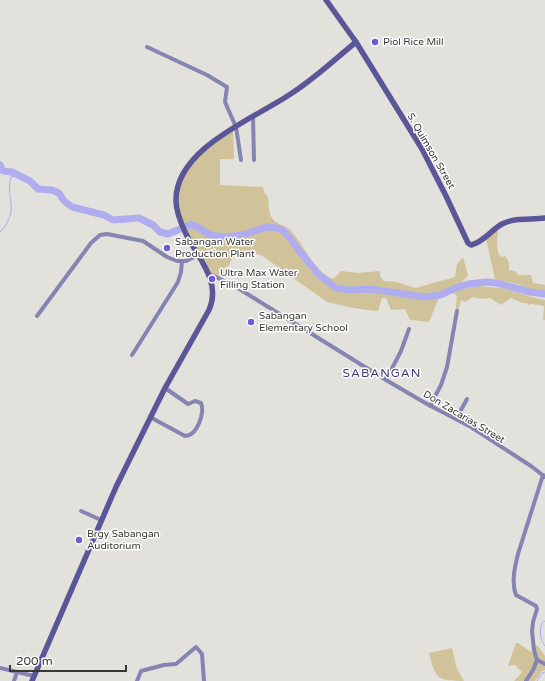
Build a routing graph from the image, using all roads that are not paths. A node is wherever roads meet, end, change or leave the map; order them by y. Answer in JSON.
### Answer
{"nodes":[{"id":1,"x":326,"y":0,"type":"edge"},
{"id":2,"x":356,"y":42,"type":"junction"},
{"id":3,"x":147,"y":47,"type":"dead end"},
{"id":4,"x":253,"y":116,"type":"junction"},
{"id":5,"x":236,"y":127,"type":"junction"},
{"id":6,"x":241,"y":160,"type":"dead end"},
{"id":7,"x":254,"y":160,"type":"dead end"},
{"id":8,"x":545,"y":218,"type":"edge"},
{"id":9,"x":199,"y":255,"type":"junction"},
{"id":10,"x":182,"y":261,"type":"junction"},
{"id":11,"x":209,"y":274,"type":"junction"},
{"id":12,"x":457,"y":311,"type":"dead end"},
{"id":13,"x":37,"y":316,"type":"dead end"},
{"id":14,"x":409,"y":329,"type":"dead end"},
{"id":15,"x":132,"y":355,"type":"dead end"},
{"id":16,"x":386,"y":380,"type":"junction"},
{"id":17,"x":165,"y":388,"type":"junction"},
{"id":18,"x":467,"y":399,"type":"dead end"},
{"id":19,"x":430,"y":406,"type":"junction"},
{"id":20,"x":150,"y":417,"type":"junction"},
{"id":21,"x":456,"y":419,"type":"junction"},
{"id":22,"x":544,"y":476,"type":"edge"},
{"id":23,"x":81,"y":511,"type":"dead end"},
{"id":24,"x":101,"y":520,"type":"junction"},
{"id":25,"x":537,"y":660,"type":"junction"},
{"id":26,"x":545,"y":664,"type":"edge"},
{"id":27,"x":0,"y":668,"type":"edge"},
{"id":28,"x":17,"y":672,"type":"junction"},
{"id":29,"x":33,"y":678,"type":"edge"},
{"id":30,"x":14,"y":681,"type":"edge"},
{"id":31,"x":137,"y":681,"type":"edge"},
{"id":32,"x":204,"y":681,"type":"edge"},
{"id":33,"x":526,"y":681,"type":"edge"}],
"edges":[{"from":1,"to":2,"type":"street","name":"S. Quimson Street"},
{"from":2,"to":4,"type":"street"},
{"from":2,"to":8,"type":"street","name":"S. Quimson Street"},
{"from":3,"to":5,"type":"street"},
{"from":4,"to":5,"type":"street"},
{"from":4,"to":7,"type":"street"},
{"from":5,"to":6,"type":"street"},
{"from":5,"to":9,"type":"street"},
{"from":9,"to":10,"type":"street"},
{"from":9,"to":11,"type":"street"},
{"from":10,"to":13,"type":"street"},
{"from":10,"to":15,"type":"street"},
{"from":11,"to":16,"type":"street","name":"Don Zacarias Street"},
{"from":11,"to":17,"type":"street"},
{"from":12,"to":19,"type":"street"},
{"from":14,"to":16,"type":"street"},
{"from":16,"to":19,"type":"street","name":"Don Zacarias Street"},
{"from":17,"to":20,"type":"street"},
{"from":17,"to":20,"type":"street"},
{"from":18,"to":21,"type":"street"},
{"from":19,"to":21,"type":"street","name":"Don Zacarias Street"},
{"from":20,"to":24,"type":"street"},
{"from":21,"to":22,"type":"street","name":"Don Zacarias Street"},
{"from":22,"to":25,"type":"street"},
{"from":23,"to":24,"type":"street"},
{"from":24,"to":29,"type":"street"},
{"from":25,"to":26,"type":"street"},
{"from":25,"to":33,"type":"street"},
{"from":27,"to":28,"type":"street"},
{"from":28,"to":29,"type":"street"},
{"from":28,"to":30,"type":"street"},
{"from":31,"to":32,"type":"street"}]}
